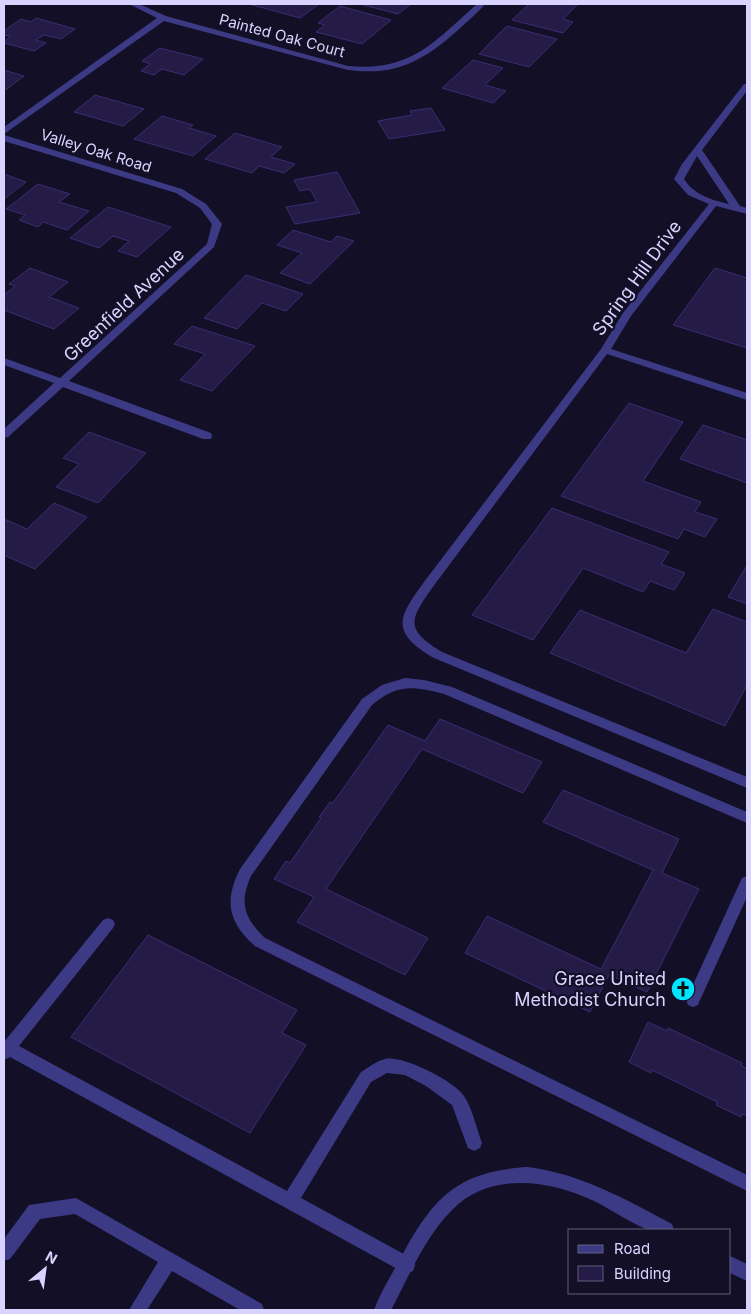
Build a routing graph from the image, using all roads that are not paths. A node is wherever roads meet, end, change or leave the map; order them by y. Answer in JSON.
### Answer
{"nodes":[{"id":1,"x":133,"y":4,"type":"edge"},
{"id":2,"x":480,"y":4,"type":"edge"},
{"id":3,"x":163,"y":18,"type":"junction"},
{"id":4,"x":747,"y":86,"type":"edge"},
{"id":5,"x":4,"y":131,"type":"edge"},
{"id":6,"x":4,"y":138,"type":"edge"},
{"id":7,"x":698,"y":150,"type":"junction"},
{"id":8,"x":180,"y":191,"type":"joint"},
{"id":9,"x":715,"y":202,"type":"junction"},
{"id":10,"x":736,"y":208,"type":"junction"},
{"id":11,"x":747,"y":211,"type":"edge"},
{"id":12,"x":605,"y":350,"type":"junction"},
{"id":13,"x":4,"y":361,"type":"edge"},
{"id":14,"x":63,"y":383,"type":"junction"},
{"id":15,"x":747,"y":397,"type":"edge"},
{"id":16,"x":4,"y":436,"type":"edge"},
{"id":17,"x":207,"y":436,"type":"dead end"},
{"id":18,"x":747,"y":783,"type":"edge"},
{"id":19,"x":747,"y":818,"type":"edge"},
{"id":20,"x":747,"y":882,"type":"edge"},
{"id":21,"x":108,"y":924,"type":"dead end"},
{"id":22,"x":693,"y":1000,"type":"dead end"},
{"id":23,"x":6,"y":1050,"type":"edge"},
{"id":24,"x":474,"y":1143,"type":"dead end"},
{"id":25,"x":747,"y":1183,"type":"edge"},
{"id":26,"x":289,"y":1202,"type":"junction"},
{"id":27,"x":664,"y":1229,"type":"edge"},
{"id":28,"x":4,"y":1253,"type":"edge"},
{"id":29,"x":169,"y":1260,"type":"junction"},
{"id":30,"x":407,"y":1265,"type":"junction"},
{"id":31,"x":731,"y":1265,"type":"edge"},
{"id":32,"x":747,"y":1273,"type":"edge"},
{"id":33,"x":137,"y":1310,"type":"edge"},
{"id":34,"x":256,"y":1310,"type":"edge"},
{"id":35,"x":382,"y":1310,"type":"edge"}],
"edges":[{"from":1,"to":3,"type":"street","name":"Painted Oak Court"},
{"from":2,"to":3,"type":"street","name":"Painted Oak Court"},
{"from":3,"to":5,"type":"street"},
{"from":4,"to":7,"type":"street"},
{"from":6,"to":8,"type":"street","name":"Valley Oak Road"},
{"from":7,"to":9,"type":"street"},
{"from":7,"to":10,"type":"street"},
{"from":8,"to":14,"type":"street","name":"Greenfield Avenue"},
{"from":9,"to":10,"type":"street"},
{"from":9,"to":12,"type":"street","name":"Spring Hill Drive"},
{"from":10,"to":11,"type":"street"},
{"from":12,"to":15,"type":"street","name":"Spring Hill Drive"},
{"from":12,"to":18,"type":"street"},
{"from":13,"to":14,"type":"street"},
{"from":14,"to":16,"type":"street","name":"Greenfield Avenue"},
{"from":14,"to":17,"type":"street"},
{"from":19,"to":25,"type":"street"},
{"from":20,"to":22,"type":"street"},
{"from":21,"to":23,"type":"street"},
{"from":23,"to":26,"type":"street"},
{"from":24,"to":26,"type":"street"},
{"from":26,"to":30,"type":"street"},
{"from":27,"to":30,"type":"street"},
{"from":28,"to":29,"type":"street"},
{"from":29,"to":33,"type":"street"},
{"from":29,"to":34,"type":"street"},
{"from":30,"to":35,"type":"street"},
{"from":31,"to":32,"type":"street"}]}
